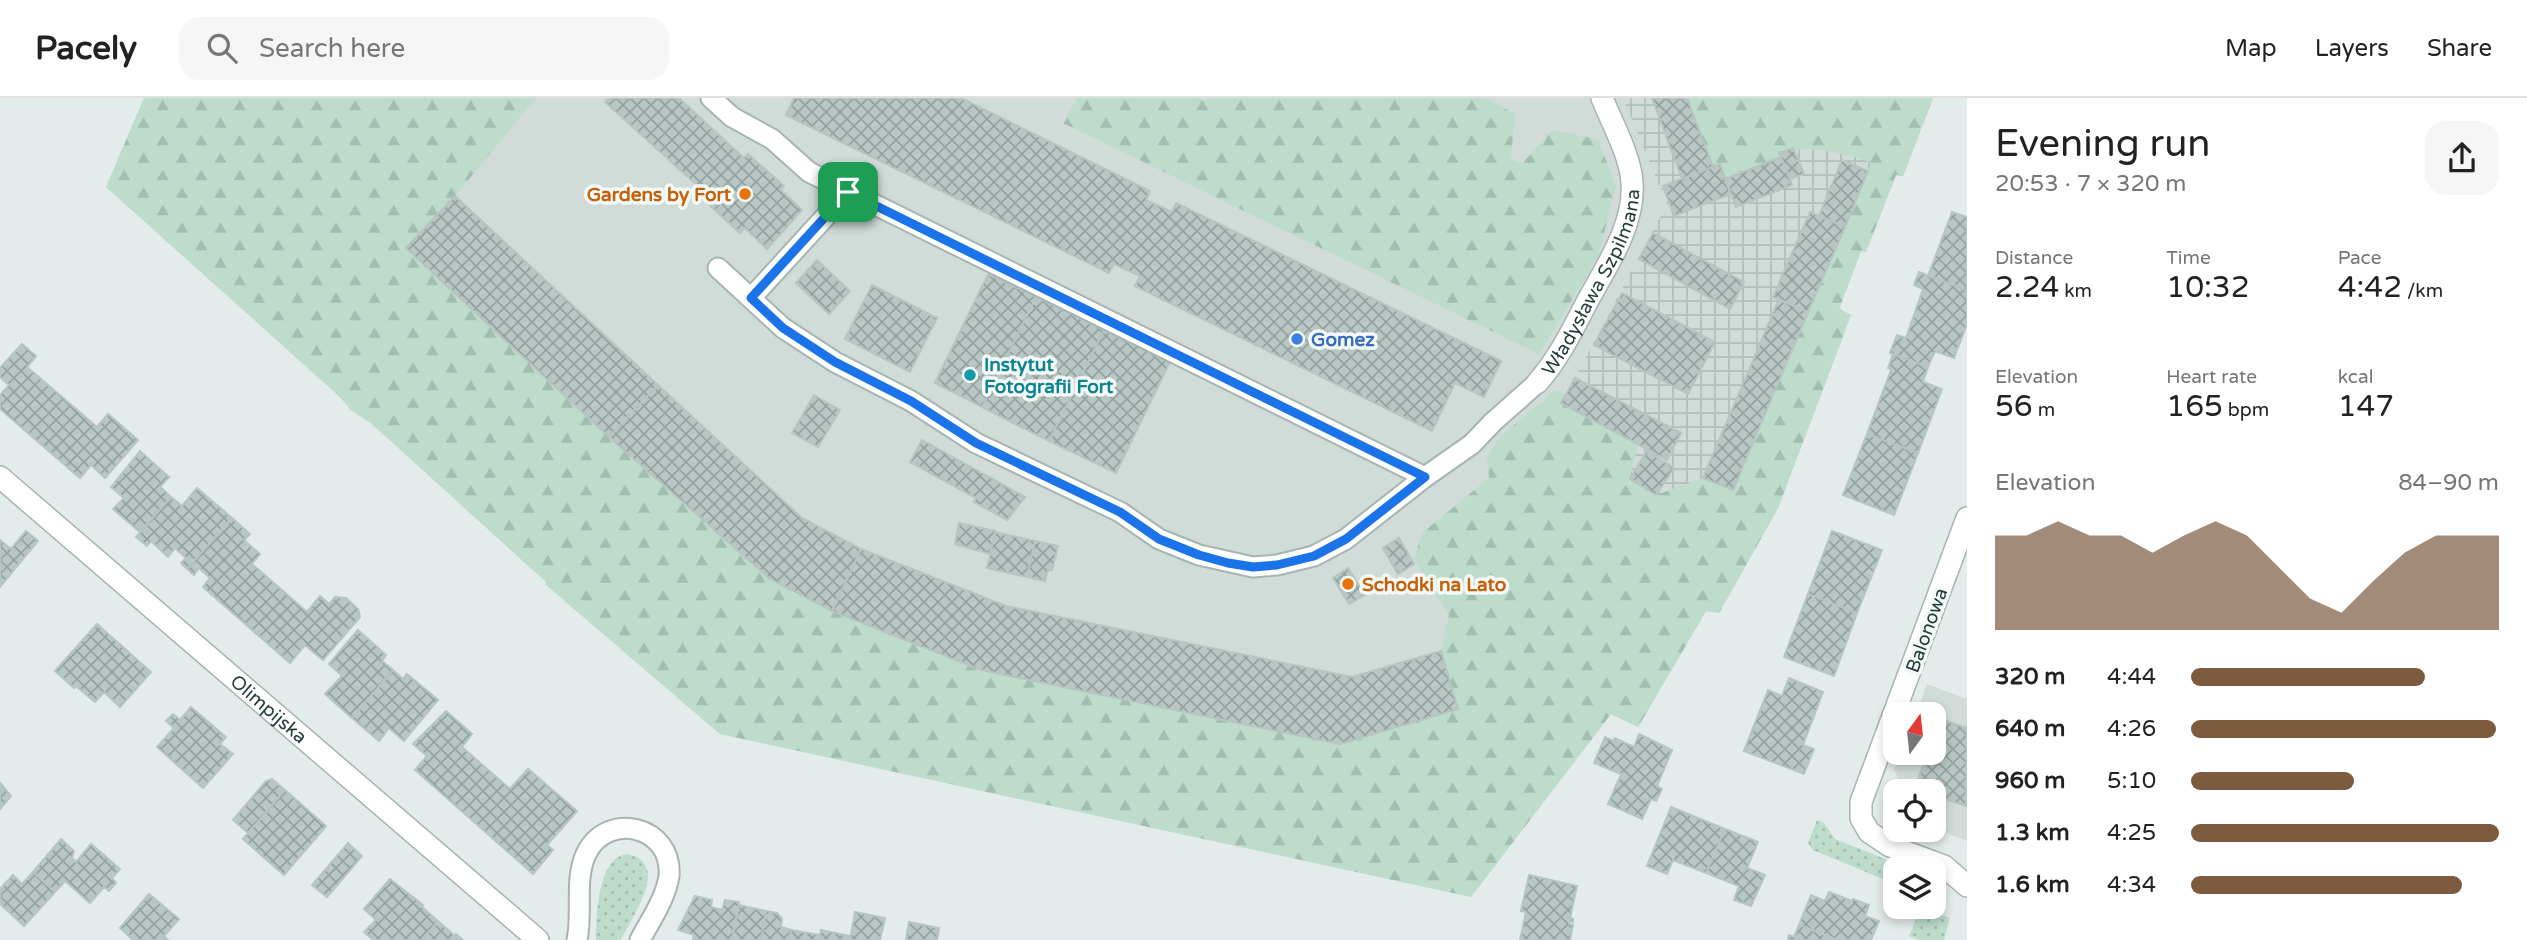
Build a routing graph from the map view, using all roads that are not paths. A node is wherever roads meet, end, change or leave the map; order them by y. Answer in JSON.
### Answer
{"nodes":[{"id":1,"x":710,"y":98,"type":"edge"},
{"id":2,"x":1602,"y":98,"type":"edge"},
{"id":3,"x":848,"y":192,"type":"junction"},
{"id":4,"x":718,"y":268,"type":"dead end"},
{"id":5,"x":751,"y":298,"type":"junction"},
{"id":6,"x":1537,"y":383,"type":"joint"},
{"id":7,"x":0,"y":477,"type":"edge"},
{"id":8,"x":1425,"y":477,"type":"junction"},
{"id":9,"x":1967,"y":518,"type":"edge"},
{"id":10,"x":1967,"y":886,"type":"edge"},
{"id":11,"x":538,"y":940,"type":"edge"},
{"id":12,"x":577,"y":940,"type":"edge"},
{"id":13,"x":640,"y":940,"type":"edge"}],
"edges":[{"from":1,"to":3,"type":"lane"},
{"from":2,"to":6,"type":"street","name":"Władysława Szpilmana"},
{"from":3,"to":5,"type":"lane"},
{"from":3,"to":8,"type":"lane"},
{"from":4,"to":5,"type":"lane"},
{"from":5,"to":8,"type":"lane"},
{"from":6,"to":8,"type":"lane"},
{"from":7,"to":11,"type":"street","name":"Olimpijska"},
{"from":9,"to":10,"type":"street","name":"Balonowa"},
{"from":12,"to":13,"type":"lane"}]}
